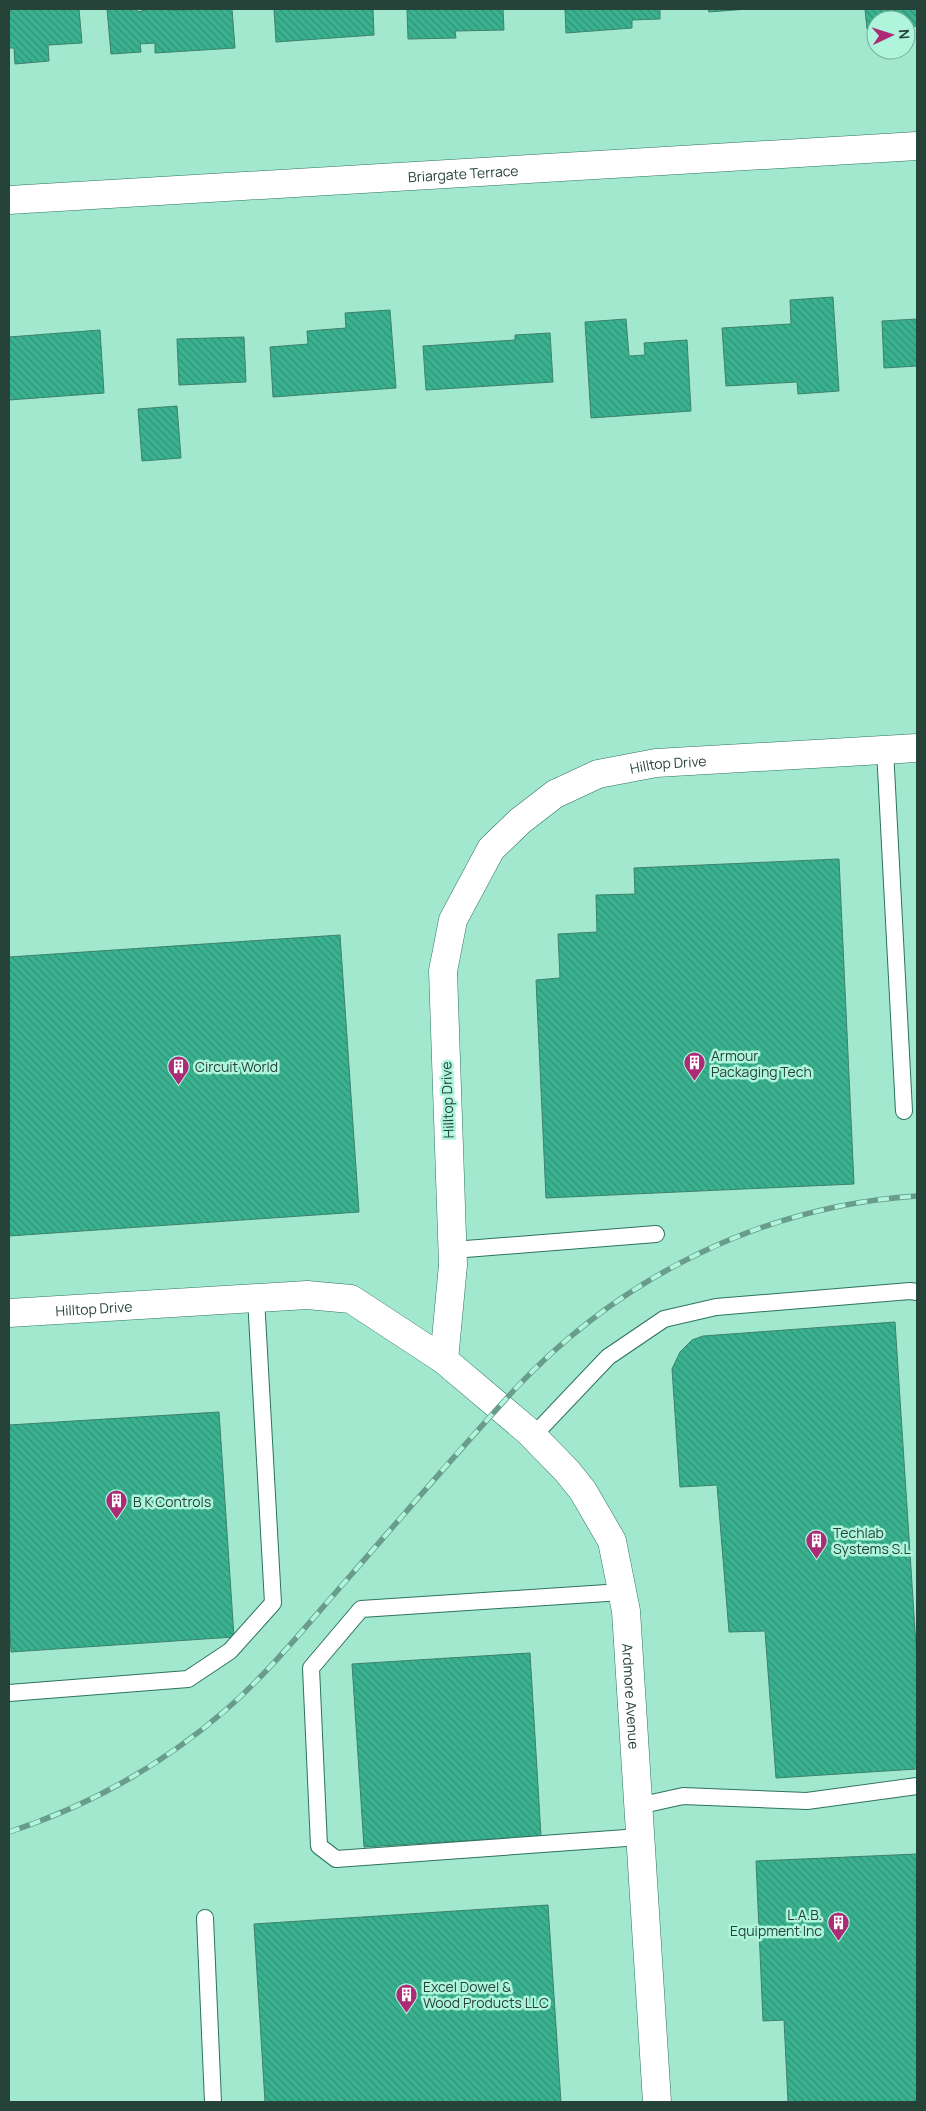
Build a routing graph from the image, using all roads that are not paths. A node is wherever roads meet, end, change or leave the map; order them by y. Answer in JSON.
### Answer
{"nodes":[{"id":1,"x":917,"y":146,"type":"edge"},
{"id":2,"x":9,"y":200,"type":"edge"},
{"id":3,"x":917,"y":748,"type":"edge"},
{"id":4,"x":884,"y":750,"type":"junction"},
{"id":5,"x":904,"y":1111,"type":"dead end"},
{"id":6,"x":656,"y":1234,"type":"dead end"},
{"id":7,"x":453,"y":1250,"type":"junction"},
{"id":8,"x":917,"y":1292,"type":"edge"},
{"id":9,"x":256,"y":1298,"type":"junction"},
{"id":10,"x":9,"y":1313,"type":"edge"},
{"id":11,"x":444,"y":1360,"type":"junction"},
{"id":12,"x":533,"y":1436,"type":"junction"},
{"id":13,"x":622,"y":1592,"type":"junction"},
{"id":14,"x":9,"y":1693,"type":"edge"},
{"id":15,"x":917,"y":1786,"type":"edge"},
{"id":16,"x":638,"y":1806,"type":"junction"},
{"id":17,"x":640,"y":1837,"type":"junction"},
{"id":18,"x":205,"y":1918,"type":"dead end"},
{"id":19,"x":213,"y":2102,"type":"edge"},
{"id":20,"x":656,"y":2102,"type":"edge"}],
"edges":[{"from":1,"to":2,"type":"street","name":"Briargate Terrace"},
{"from":3,"to":4,"type":"street","name":"Hilltop Drive"},
{"from":4,"to":5,"type":"lane"},
{"from":4,"to":7,"type":"street","name":"Hilltop Drive"},
{"from":6,"to":7,"type":"lane"},
{"from":7,"to":11,"type":"street","name":"Hilltop Drive"},
{"from":8,"to":12,"type":"lane"},
{"from":9,"to":10,"type":"street","name":"Hilltop Drive"},
{"from":9,"to":11,"type":"street","name":"Hilltop Drive"},
{"from":9,"to":14,"type":"lane"},
{"from":11,"to":12,"type":"street","name":"Ardmore Avenue"},
{"from":12,"to":13,"type":"street","name":"Ardmore Avenue"},
{"from":13,"to":16,"type":"street","name":"Ardmore Avenue"},
{"from":13,"to":17,"type":"lane"},
{"from":15,"to":16,"type":"lane"},
{"from":16,"to":17,"type":"street","name":"Ardmore Avenue"},
{"from":17,"to":20,"type":"street","name":"Ardmore Avenue"},
{"from":18,"to":19,"type":"lane"}]}
